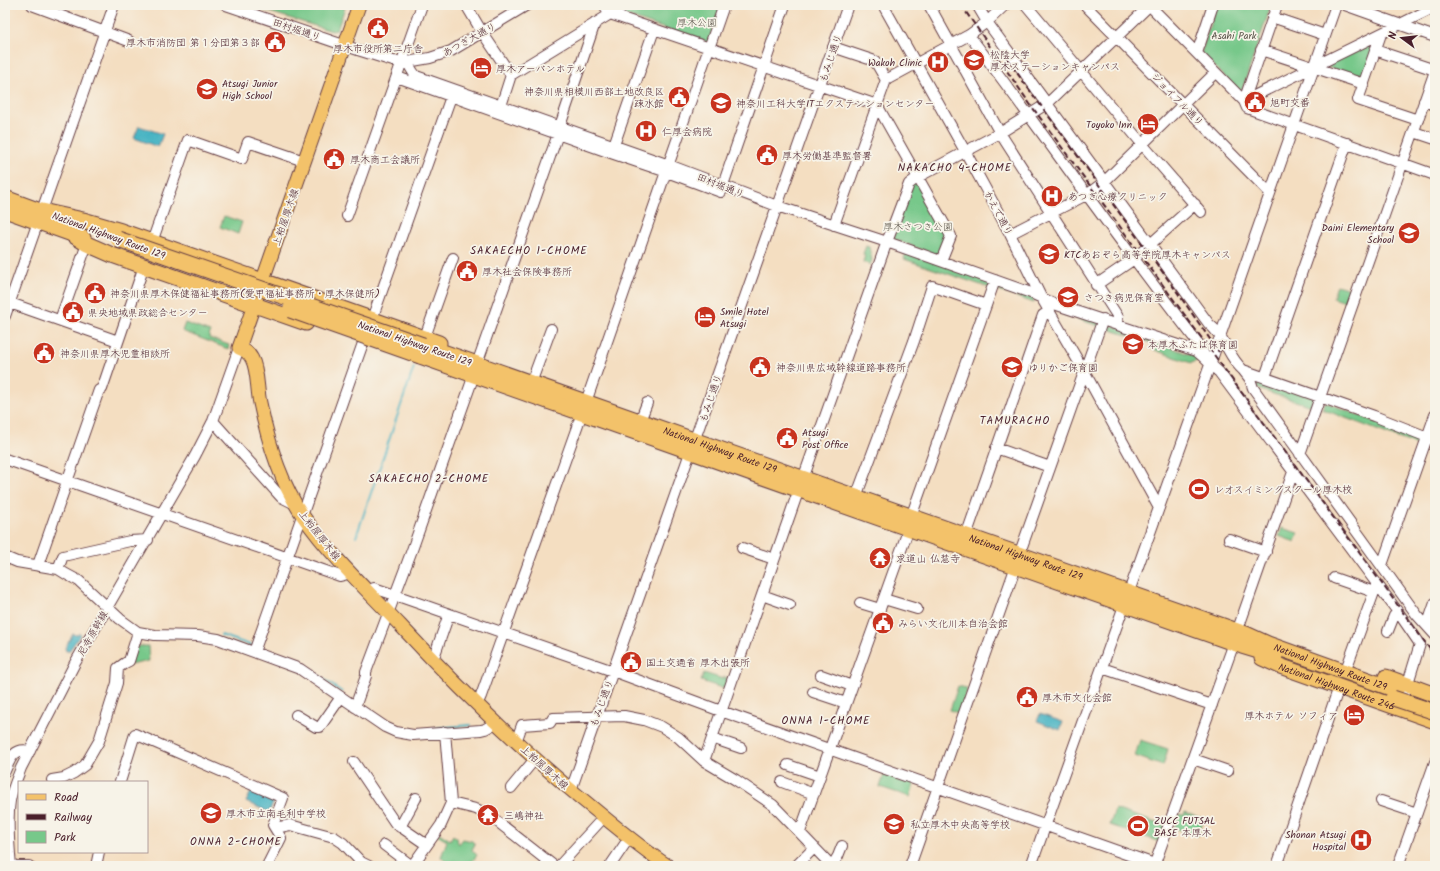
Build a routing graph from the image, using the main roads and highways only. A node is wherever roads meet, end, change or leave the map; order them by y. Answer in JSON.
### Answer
{"nodes":[{"id":1,"x":359,"y":5,"type":"edge"},
{"id":2,"x":5,"y":198,"type":"edge"},
{"id":3,"x":5,"y":210,"type":"edge"},
{"id":4,"x":40,"y":217,"type":"junction"},
{"id":5,"x":73,"y":235,"type":"junction"},
{"id":6,"x":119,"y":245,"type":"junction"},
{"id":7,"x":262,"y":280,"type":"junction"},
{"id":8,"x":254,"y":305,"type":"junction"},
{"id":9,"x":423,"y":346,"type":"junction"},
{"id":10,"x":479,"y":371,"type":"junction"},
{"id":11,"x":584,"y":408,"type":"junction"},
{"id":12,"x":693,"y":446,"type":"junction"},
{"id":13,"x":801,"y":484,"type":"junction"},
{"id":14,"x":910,"y":523,"type":"junction"},
{"id":15,"x":1018,"y":561,"type":"junction"},
{"id":16,"x":1240,"y":639,"type":"junction"},
{"id":17,"x":1399,"y":695,"type":"junction"},
{"id":18,"x":1435,"y":695,"type":"edge"},
{"id":19,"x":1435,"y":703,"type":"edge"},
{"id":20,"x":1435,"y":712,"type":"edge"},
{"id":21,"x":1435,"y":721,"type":"edge"},
{"id":22,"x":668,"y":866,"type":"edge"}],
"edges":[{"from":1,"to":7,"type":"main road","name":"上粕屋厚木線"},
{"from":2,"to":4,"type":"highway","name":"National Highway Route 129"},
{"from":3,"to":4,"type":"highway","name":"National Highway Route 129"},
{"from":4,"to":5,"type":"highway"},
{"from":4,"to":6,"type":"highway","name":"National Highway Route 129"},
{"from":4,"to":7,"type":"highway"},
{"from":5,"to":6,"type":"highway","name":"National Highway Route 129"},
{"from":5,"to":8,"type":"highway"},
{"from":6,"to":9,"type":"highway","name":"National Highway Route 129","bridge":true},
{"from":7,"to":8,"type":"main road","name":"上粕屋厚木線"},
{"from":7,"to":9,"type":"highway"},
{"from":8,"to":10,"type":"highway"},
{"from":8,"to":22,"type":"main road","name":"上粕屋厚木線"},
{"from":9,"to":10,"type":"highway","name":"National Highway Route 129"},
{"from":10,"to":11,"type":"highway","name":"National Highway Route 129"},
{"from":10,"to":11,"type":"highway","name":"National Highway Route 129"},
{"from":11,"to":12,"type":"highway","name":"National Highway Route 129"},
{"from":11,"to":12,"type":"highway","name":"National Highway Route 129"},
{"from":12,"to":13,"type":"highway","name":"National Highway Route 129"},
{"from":13,"to":14,"type":"highway","name":"National Highway Route 129"},
{"from":13,"to":14,"type":"highway","name":"National Highway Route 129"},
{"from":14,"to":15,"type":"highway","name":"National Highway Route 129"},
{"from":14,"to":15,"type":"highway","name":"National Highway Route 129"},
{"from":15,"to":16,"type":"highway","name":"National Highway Route 129"},
{"from":16,"to":17,"type":"highway","name":"National Highway Route 129"},
{"from":16,"to":17,"type":"highway","name":"National Highway Route 246"},
{"from":16,"to":17,"type":"highway","name":"National Highway Route 246"},
{"from":17,"to":18,"type":"highway","name":"National Highway Route 246"},
{"from":17,"to":19,"type":"highway","name":"National Highway Route 129"},
{"from":17,"to":20,"type":"highway","name":"National Highway Route 129","bridge":true},
{"from":17,"to":21,"type":"highway","name":"National Highway Route 246"}]}
